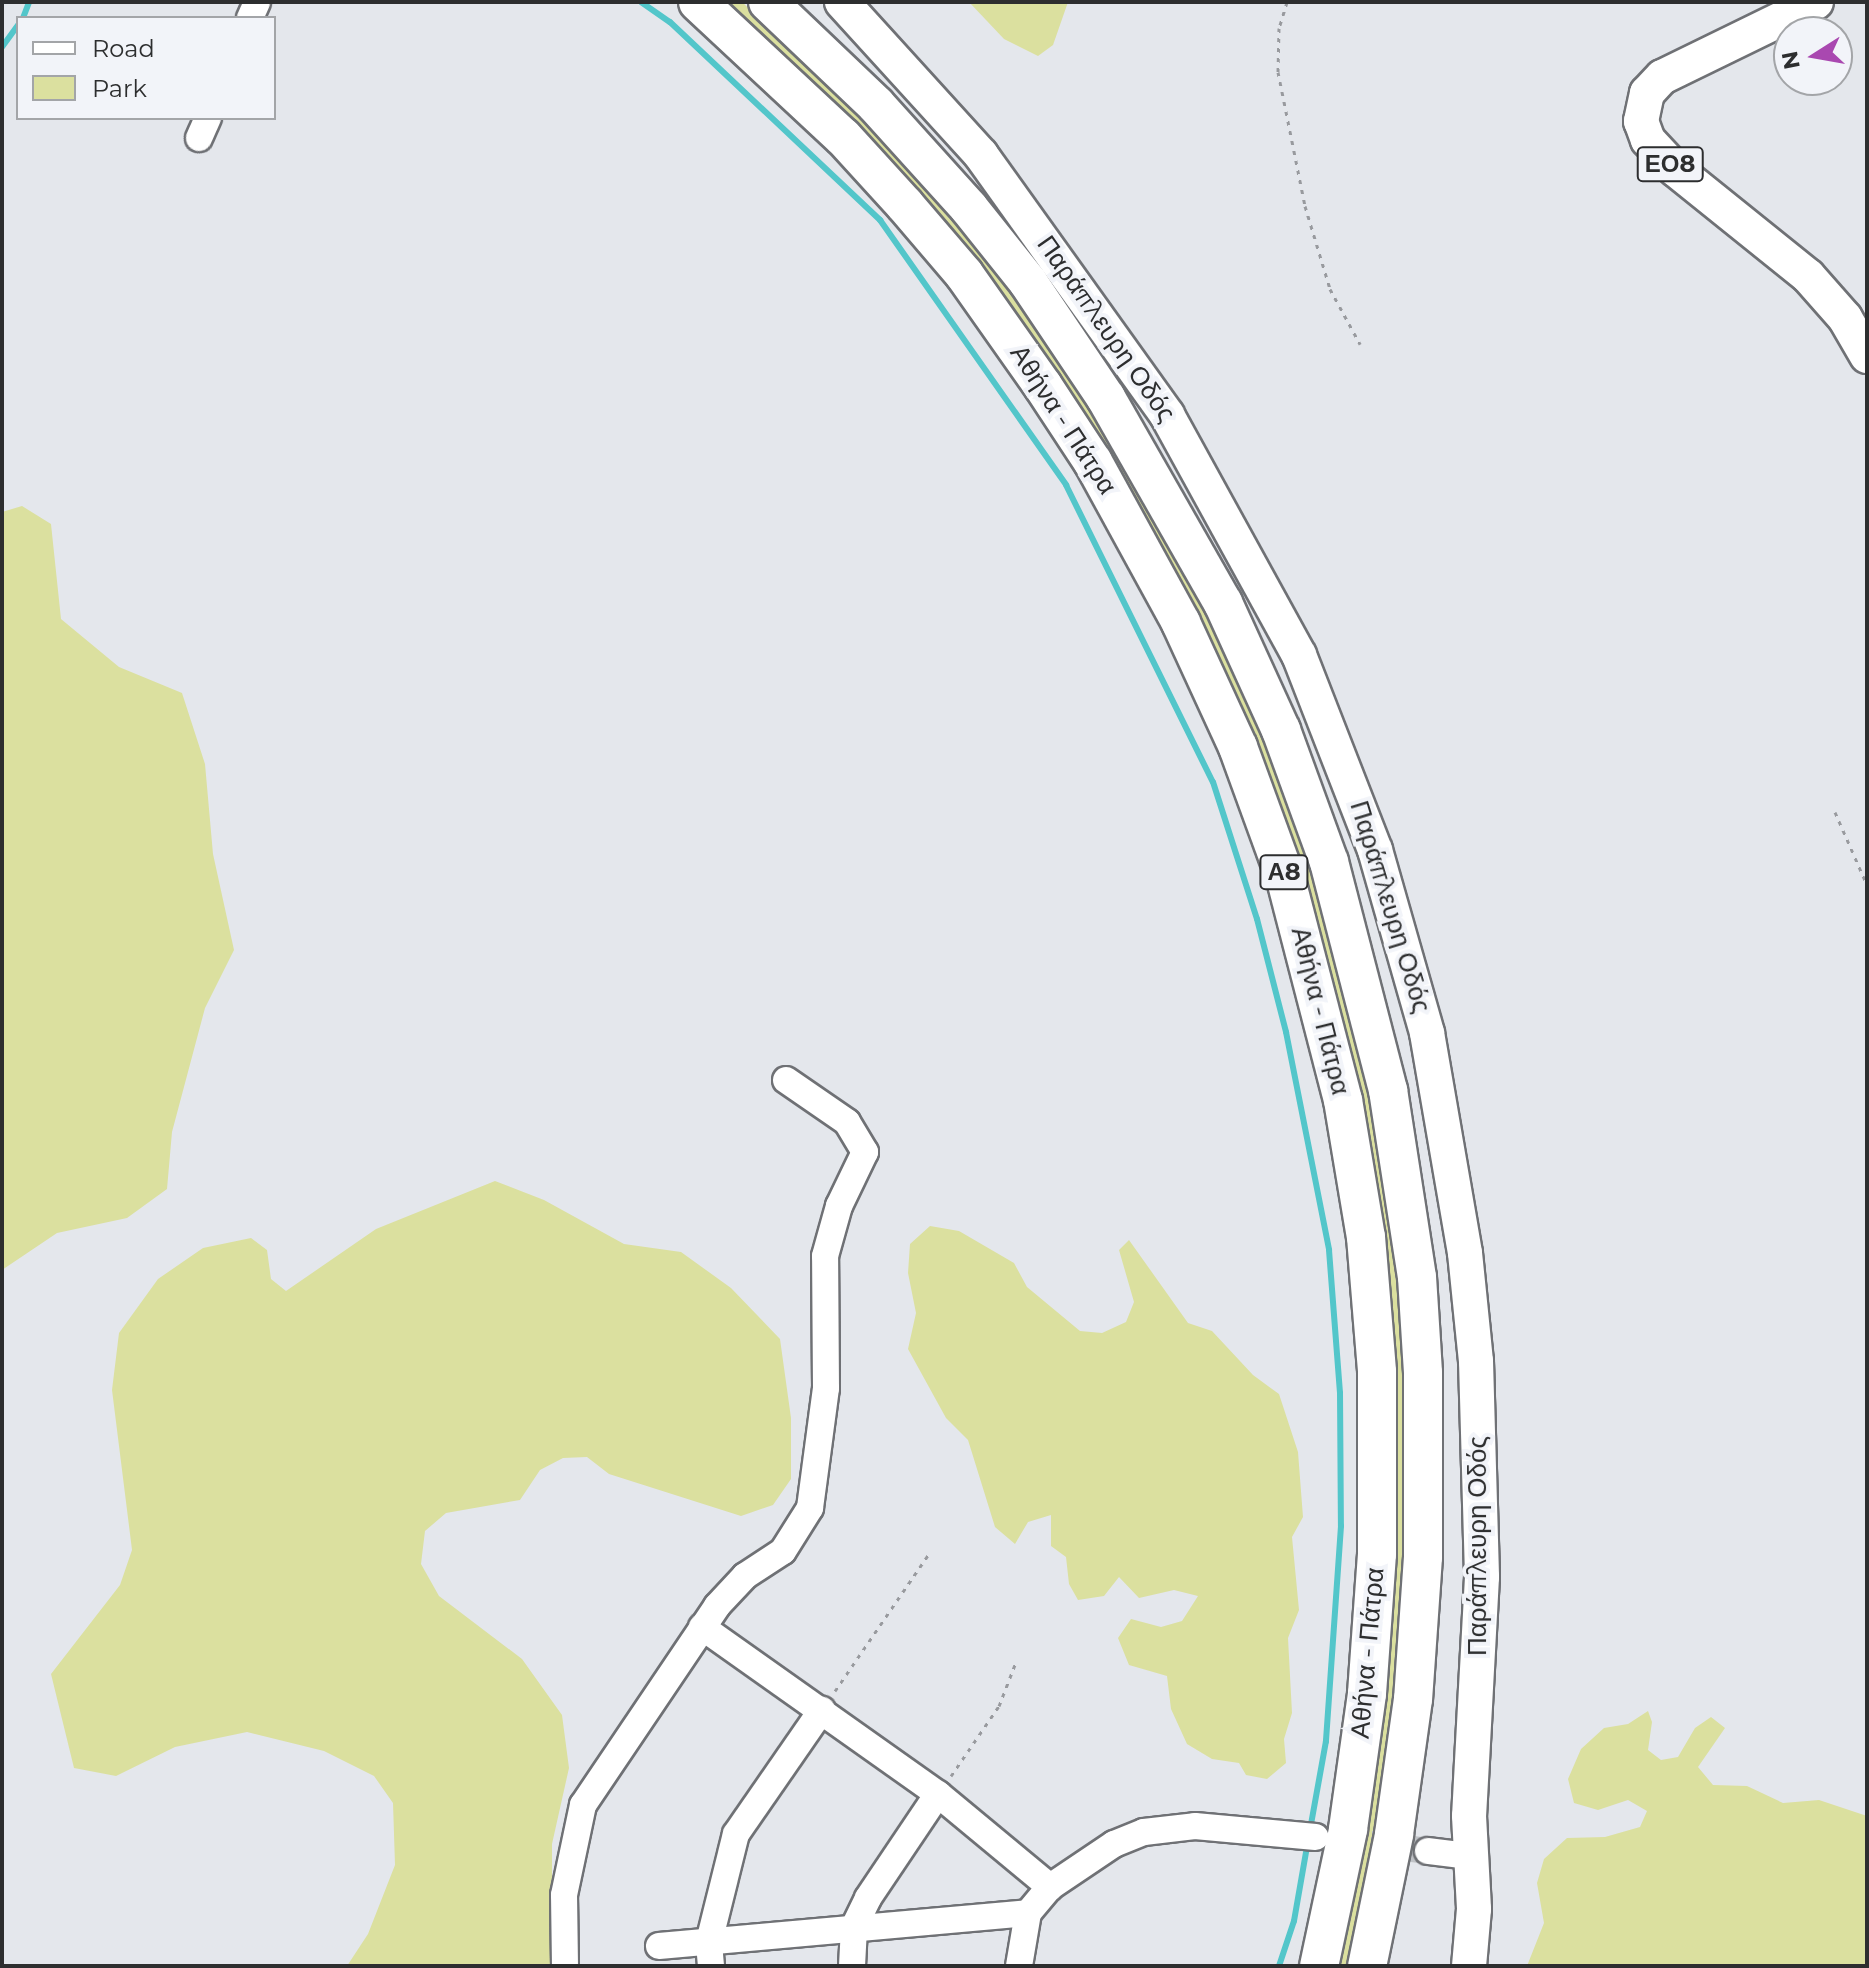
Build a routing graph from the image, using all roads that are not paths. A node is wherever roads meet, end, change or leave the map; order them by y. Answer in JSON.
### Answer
{"nodes":[{"id":1,"x":698,"y":2,"type":"edge"},
{"id":2,"x":768,"y":2,"type":"edge"},
{"id":3,"x":842,"y":2,"type":"edge"},
{"id":4,"x":1816,"y":2,"type":"edge"},
{"id":5,"x":1867,"y":356,"type":"edge"},
{"id":6,"x":786,"y":1080,"type":"dead end"},
{"id":7,"x":702,"y":1627,"type":"junction"},
{"id":8,"x":822,"y":1710,"type":"junction"},
{"id":9,"x":938,"y":1794,"type":"junction"},
{"id":10,"x":1315,"y":1837,"type":"tunnel mouth"},
{"id":11,"x":1428,"y":1851,"type":"tunnel mouth"},
{"id":12,"x":1469,"y":1856,"type":"junction"},
{"id":13,"x":1050,"y":1887,"type":"junction"},
{"id":14,"x":1028,"y":1913,"type":"junction"},
{"id":15,"x":854,"y":1927,"type":"junction"},
{"id":16,"x":659,"y":1946,"type":"dead end"},
{"id":17,"x":710,"y":1954,"type":"edge"},
{"id":18,"x":565,"y":1966,"type":"edge"},
{"id":19,"x":852,"y":1966,"type":"edge"},
{"id":20,"x":1019,"y":1966,"type":"edge"},
{"id":21,"x":1319,"y":1966,"type":"edge"},
{"id":22,"x":1367,"y":1966,"type":"edge"},
{"id":23,"x":1469,"y":1966,"type":"edge"}],
"edges":[{"from":1,"to":21,"type":"highway","name":"Αθήνα - Πάτρα","number":"Α8"},
{"from":2,"to":22,"type":"highway","name":"Αθήνα - Πάτρα","number":"Α8"},
{"from":3,"to":12,"type":"main road","name":"Παράπλευρη Οδός"},
{"from":4,"to":5,"type":"main road","number":"ΕΟ8"},
{"from":6,"to":7,"type":"street"},
{"from":7,"to":8,"type":"street"},
{"from":7,"to":18,"type":"street"},
{"from":8,"to":9,"type":"street"},
{"from":8,"to":17,"type":"street"},
{"from":9,"to":13,"type":"street"},
{"from":9,"to":15,"type":"street"},
{"from":10,"to":13,"type":"street"},
{"from":11,"to":12,"type":"street"},
{"from":12,"to":23,"type":"main road","name":"Παράπλευρη Οδός"},
{"from":13,"to":14,"type":"street"},
{"from":14,"to":15,"type":"street"},
{"from":14,"to":20,"type":"street"},
{"from":15,"to":17,"type":"street"},
{"from":15,"to":19,"type":"street"},
{"from":16,"to":17,"type":"street"}]}
